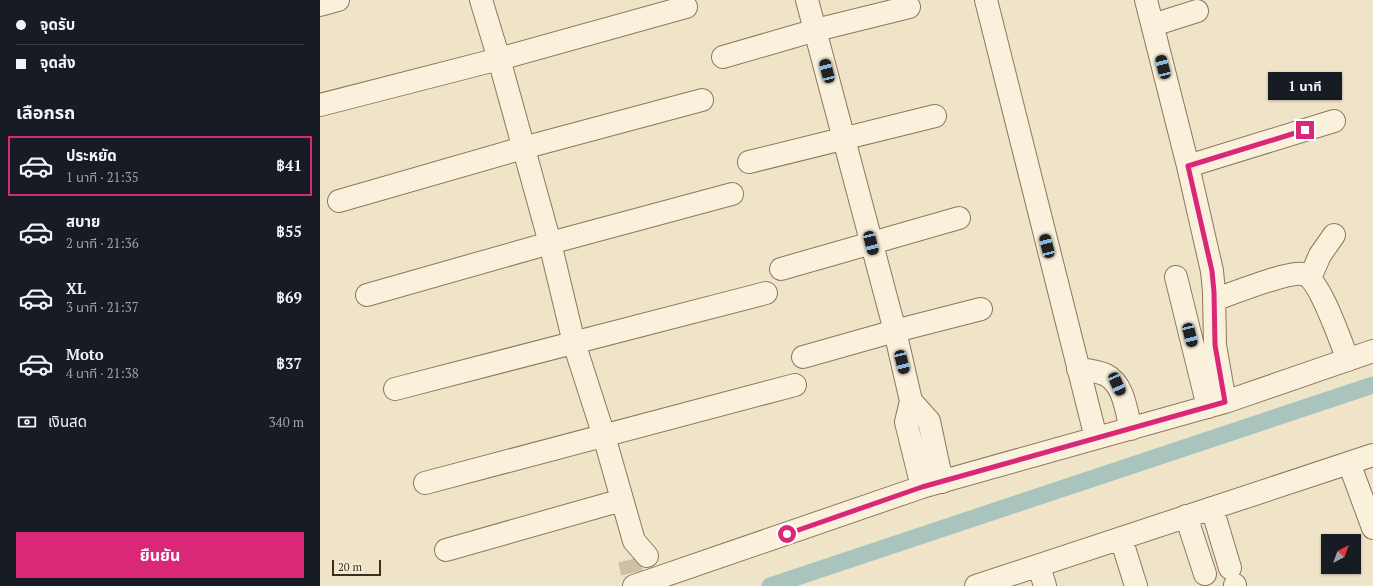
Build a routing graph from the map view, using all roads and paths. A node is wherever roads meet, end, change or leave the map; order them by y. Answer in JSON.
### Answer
{"nodes":[{"id":1,"x":338,"y":0,"type":"edge"},
{"id":2,"x":480,"y":0,"type":"edge"},
{"id":3,"x":807,"y":0,"type":"edge"},
{"id":4,"x":986,"y":0,"type":"edge"},
{"id":5,"x":1146,"y":0,"type":"edge"},
{"id":6,"x":320,"y":5,"type":"edge"},
{"id":7,"x":686,"y":7,"type":"dead end"},
{"id":8,"x":910,"y":7,"type":"dead end"},
{"id":9,"x":1197,"y":11,"type":"dead end"},
{"id":10,"x":1153,"y":25,"type":"junction"},
{"id":11,"x":816,"y":30,"type":"junction"},
{"id":12,"x":723,"y":57,"type":"dead end"},
{"id":13,"x":499,"y":59,"type":"junction"},
{"id":14,"x":702,"y":100,"type":"dead end"},
{"id":15,"x":320,"y":105,"type":"edge"},
{"id":16,"x":935,"y":116,"type":"dead end"},
{"id":17,"x":1334,"y":121,"type":"dead end"},
{"id":18,"x":844,"y":139,"type":"junction"},
{"id":19,"x":523,"y":148,"type":"junction"},
{"id":20,"x":749,"y":162,"type":"dead end"},
{"id":21,"x":1188,"y":166,"type":"junction"},
{"id":22,"x":732,"y":194,"type":"dead end"},
{"id":23,"x":339,"y":201,"type":"dead end"},
{"id":24,"x":959,"y":218,"type":"dead end"},
{"id":25,"x":1334,"y":236,"type":"dead end"},
{"id":26,"x":550,"y":243,"type":"junction"},
{"id":27,"x":871,"y":243,"type":"junction"},
{"id":28,"x":781,"y":269,"type":"dead end"},
{"id":29,"x":1176,"y":277,"type":"dead end"},
{"id":30,"x":1310,"y":278,"type":"junction"},
{"id":31,"x":766,"y":293,"type":"dead end"},
{"id":32,"x":368,"y":296,"type":"dead end"},
{"id":33,"x":1214,"y":300,"type":"junction"},
{"id":34,"x":981,"y":309,"type":"dead end"},
{"id":35,"x":895,"y":331,"type":"junction"},
{"id":36,"x":574,"y":343,"type":"junction"},
{"id":37,"x":1373,"y":351,"type":"edge"},
{"id":38,"x":803,"y":357,"type":"dead end"},
{"id":39,"x":1348,"y":360,"type":"junction"},
{"id":40,"x":1078,"y":369,"type":"junction"},
{"id":41,"x":795,"y":385,"type":"dead end"},
{"id":42,"x":395,"y":389,"type":"dead end"},
{"id":43,"x":911,"y":401,"type":"junction"},
{"id":44,"x":1217,"y":405,"type":"junction"},
{"id":45,"x":1131,"y":428,"type":"junction"},
{"id":46,"x":604,"y":436,"type":"junction"},
{"id":47,"x":1096,"y":438,"type":"junction"},
{"id":48,"x":1373,"y":455,"type":"edge"},
{"id":49,"x":1349,"y":463,"type":"junction"},
{"id":50,"x":942,"y":482,"type":"junction"},
{"id":51,"x":425,"y":483,"type":"dead end"},
{"id":52,"x":922,"y":487,"type":"junction"},
{"id":53,"x":622,"y":500,"type":"junction"},
{"id":54,"x":1212,"y":508,"type":"junction"},
{"id":55,"x":1186,"y":516,"type":"junction"},
{"id":56,"x":1373,"y":528,"type":"edge"},
{"id":57,"x":1121,"y":538,"type":"junction"},
{"id":58,"x":446,"y":550,"type":"dead end"},
{"id":59,"x":1039,"y":566,"type":"junction"},
{"id":60,"x":640,"y":572,"type":"edge"},
{"id":61,"x":1205,"y":574,"type":"dead end"},
{"id":62,"x":1233,"y":580,"type":"edge"},
{"id":63,"x":976,"y":586,"type":"edge"},
{"id":64,"x":1045,"y":586,"type":"edge"},
{"id":65,"x":1136,"y":586,"type":"edge"}],
"edges":[{"from":1,"to":6,"type":"street"},
{"from":2,"to":13,"type":"street"},
{"from":3,"to":11,"type":"street"},
{"from":4,"to":40,"type":"street"},
{"from":5,"to":10,"type":"street"},
{"from":7,"to":13,"type":"street"},
{"from":8,"to":11,"type":"street"},
{"from":9,"to":10,"type":"street"},
{"from":10,"to":21,"type":"street"},
{"from":11,"to":12,"type":"street"},
{"from":11,"to":18,"type":"street"},
{"from":13,"to":15,"type":"street"},
{"from":13,"to":19,"type":"street"},
{"from":14,"to":19,"type":"street"},
{"from":16,"to":18,"type":"street"},
{"from":17,"to":21,"type":"street"},
{"from":18,"to":20,"type":"street"},
{"from":18,"to":27,"type":"street"},
{"from":19,"to":23,"type":"street"},
{"from":19,"to":26,"type":"street"},
{"from":21,"to":33,"type":"street"},
{"from":22,"to":26,"type":"street"},
{"from":24,"to":27,"type":"street"},
{"from":25,"to":30,"type":"street"},
{"from":26,"to":32,"type":"street"},
{"from":26,"to":36,"type":"street"},
{"from":27,"to":28,"type":"street"},
{"from":27,"to":35,"type":"street"},
{"from":29,"to":44,"type":"street"},
{"from":30,"to":33,"type":"street"},
{"from":30,"to":39,"type":"street"},
{"from":31,"to":36,"type":"street"},
{"from":33,"to":44,"type":"street"},
{"from":34,"to":35,"type":"street"},
{"from":35,"to":38,"type":"street"},
{"from":35,"to":43,"type":"street"},
{"from":36,"to":42,"type":"street"},
{"from":36,"to":46,"type":"street"},
{"from":37,"to":39,"type":"street"},
{"from":39,"to":44,"type":"street"},
{"from":40,"to":45,"type":"street"},
{"from":40,"to":47,"type":"street"},
{"from":41,"to":46,"type":"street"},
{"from":43,"to":50,"type":"street"},
{"from":43,"to":52,"type":"street"},
{"from":44,"to":45,"type":"street"},
{"from":45,"to":47,"type":"street"},
{"from":46,"to":51,"type":"street"},
{"from":46,"to":53,"type":"street"},
{"from":47,"to":50,"type":"street"},
{"from":48,"to":49,"type":"street"},
{"from":49,"to":54,"type":"street"},
{"from":49,"to":56,"type":"street"},
{"from":50,"to":52,"type":"street"},
{"from":52,"to":60,"type":"street"},
{"from":53,"to":58,"type":"street"},
{"from":53,"to":60,"type":"street"},
{"from":54,"to":55,"type":"street"},
{"from":54,"to":62,"type":"street"},
{"from":55,"to":57,"type":"street"},
{"from":55,"to":61,"type":"street"},
{"from":57,"to":59,"type":"street"},
{"from":57,"to":65,"type":"street"},
{"from":59,"to":63,"type":"street"},
{"from":59,"to":64,"type":"street"}]}
